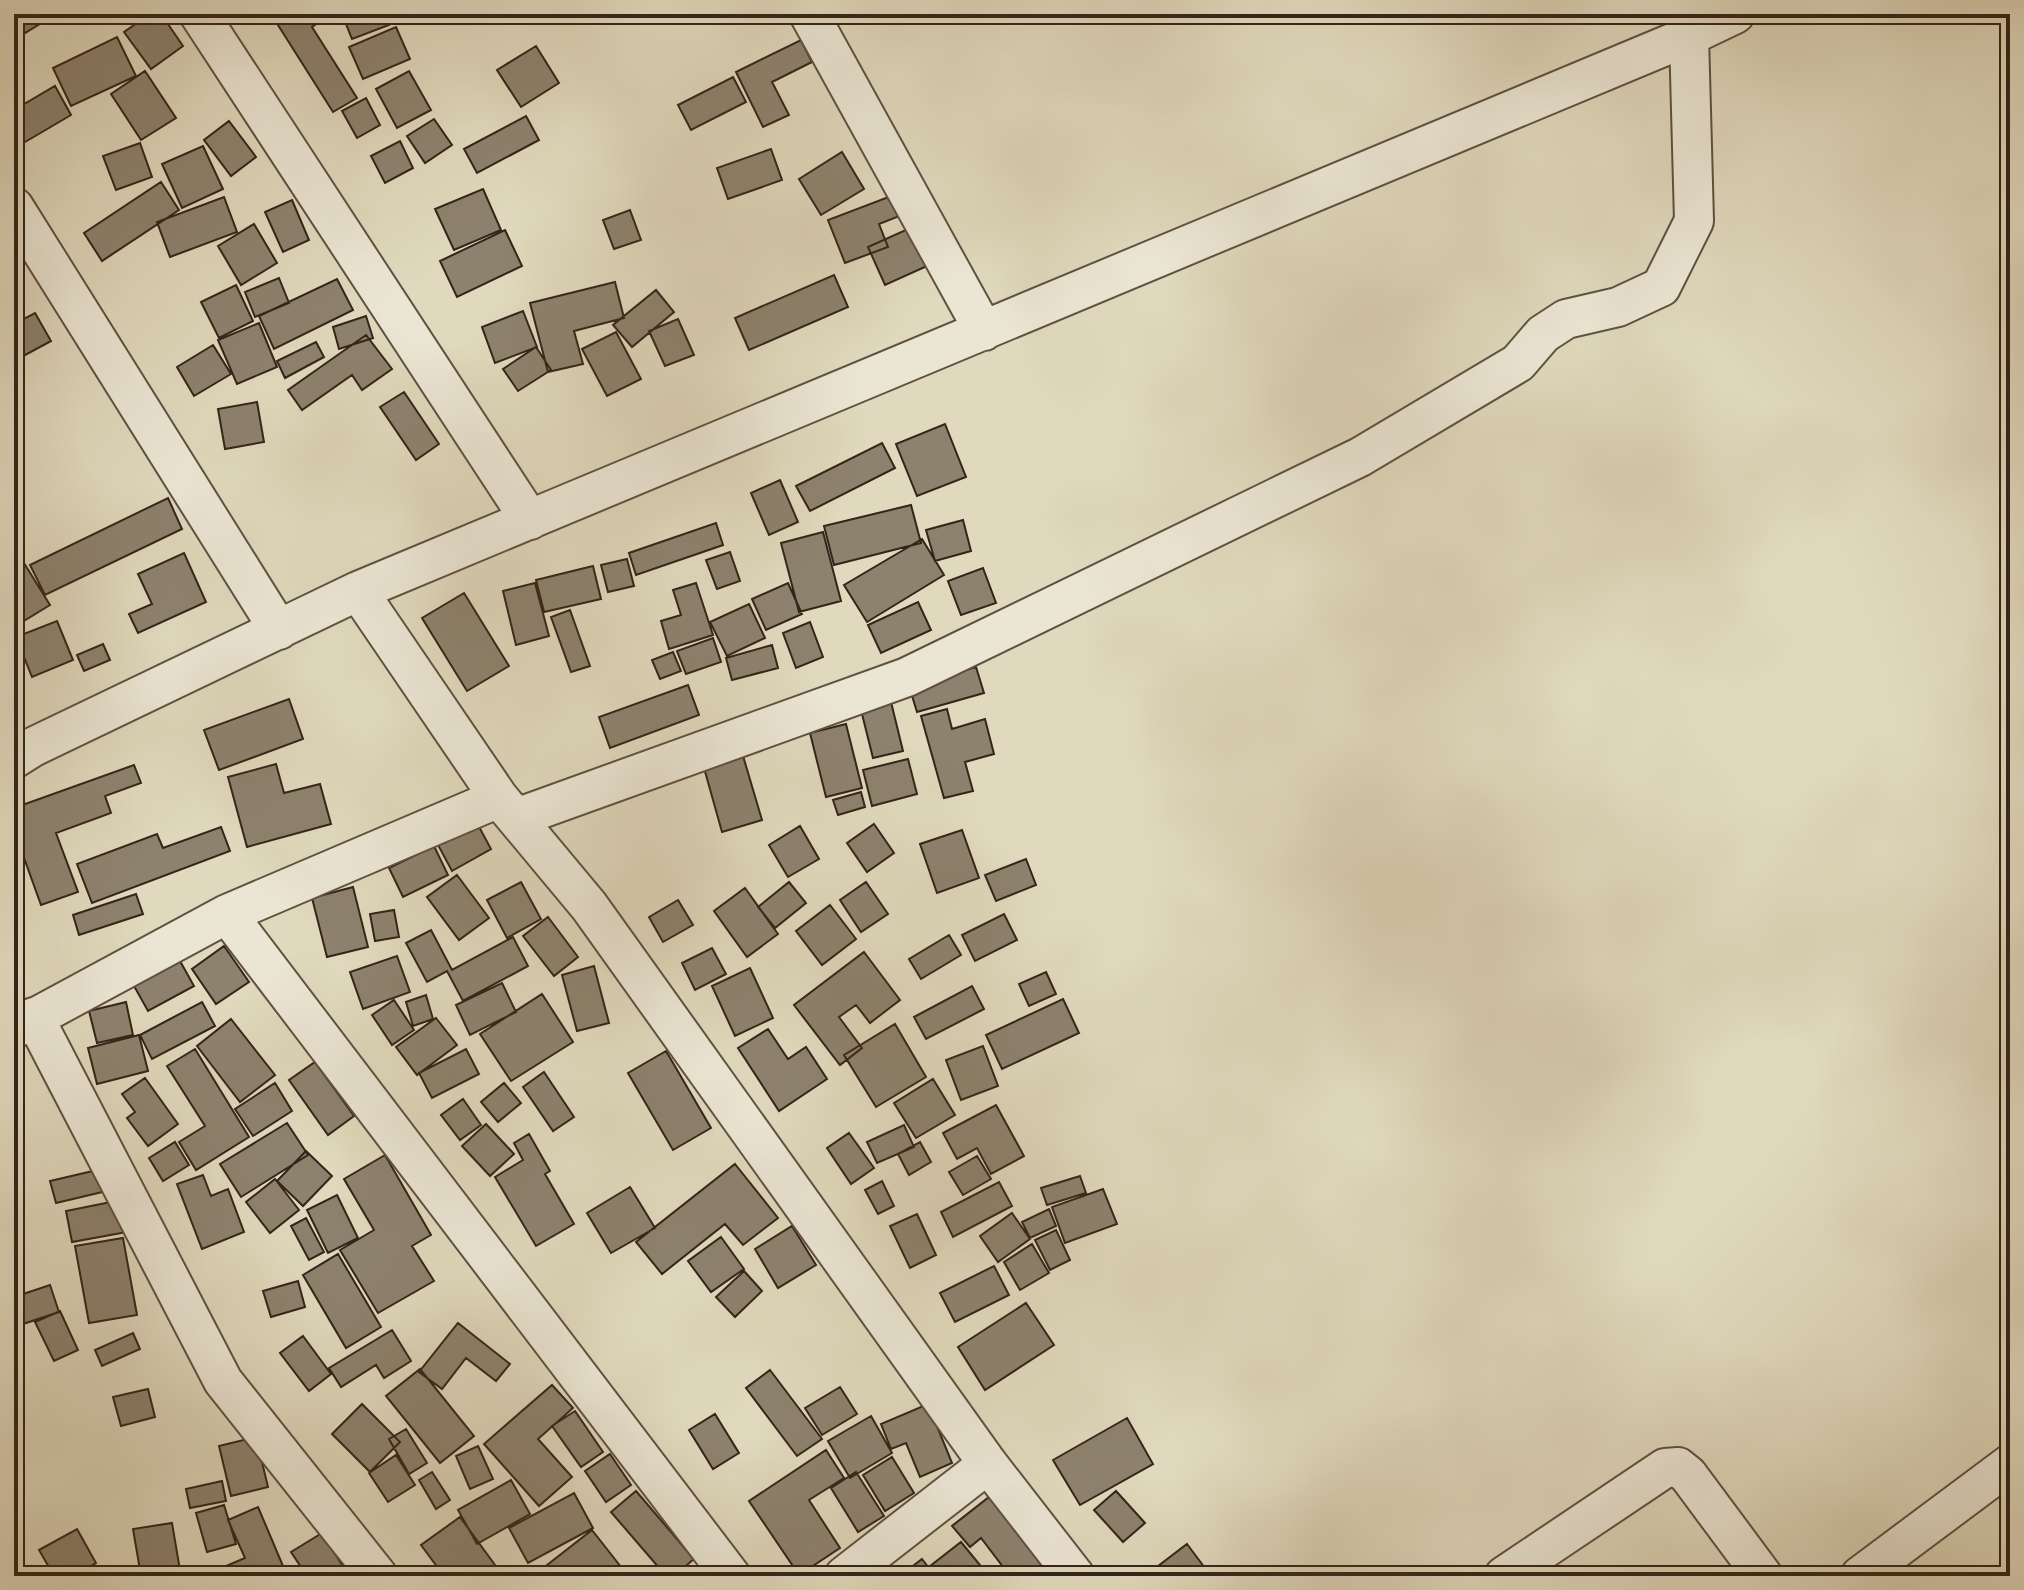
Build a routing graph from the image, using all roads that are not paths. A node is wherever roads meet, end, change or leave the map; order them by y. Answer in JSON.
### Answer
{"nodes":[{"id":1,"x":199,"y":14,"type":"edge"},
{"id":2,"x":809,"y":14,"type":"edge"},
{"id":3,"x":1735,"y":14,"type":"edge"},
{"id":4,"x":1689,"y":36,"type":"junction"},
{"id":5,"x":14,"y":207,"type":"edge"},
{"id":6,"x":984,"y":331,"type":"junction"},
{"id":7,"x":530,"y":520,"type":"junction"},
{"id":8,"x":358,"y":591,"type":"junction"},
{"id":9,"x":279,"y":630,"type":"junction"},
{"id":10,"x":14,"y":759,"type":"edge"},
{"id":11,"x":507,"y":808,"type":"junction"},
{"id":12,"x":227,"y":914,"type":"junction"},
{"id":13,"x":24,"y":1023,"type":"edge"},
{"id":14,"x":988,"y":1464,"type":"junction"},
{"id":15,"x":2010,"y":1464,"type":"edge"},
{"id":16,"x":378,"y":1576,"type":"edge"},
{"id":17,"x":731,"y":1576,"type":"edge"},
{"id":18,"x":844,"y":1576,"type":"edge"},
{"id":19,"x":1075,"y":1576,"type":"edge"},
{"id":20,"x":1504,"y":1576,"type":"edge"},
{"id":21,"x":1763,"y":1576,"type":"edge"},
{"id":22,"x":1860,"y":1576,"type":"edge"}],
"edges":[{"from":1,"to":7,"type":"street"},
{"from":2,"to":6,"type":"street"},
{"from":3,"to":4,"type":"street"},
{"from":4,"to":6,"type":"street"},
{"from":4,"to":11,"type":"street"},
{"from":5,"to":9,"type":"street"},
{"from":6,"to":7,"type":"street"},
{"from":7,"to":8,"type":"street"},
{"from":8,"to":9,"type":"street"},
{"from":8,"to":11,"type":"street"},
{"from":9,"to":10,"type":"street"},
{"from":11,"to":12,"type":"street"},
{"from":11,"to":14,"type":"street"},
{"from":12,"to":13,"type":"street"},
{"from":12,"to":17,"type":"street"},
{"from":13,"to":16,"type":"street"},
{"from":14,"to":18,"type":"street"},
{"from":14,"to":19,"type":"street"},
{"from":15,"to":22,"type":"street"},
{"from":20,"to":21,"type":"street"}]}
